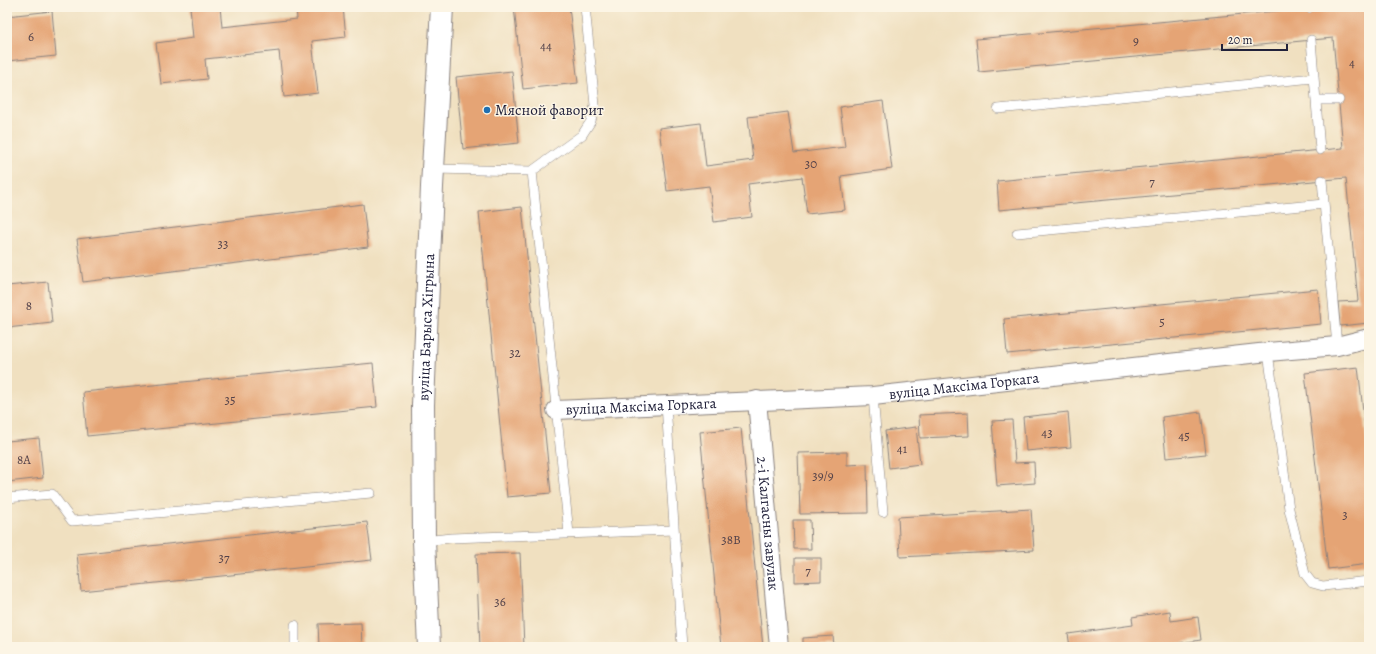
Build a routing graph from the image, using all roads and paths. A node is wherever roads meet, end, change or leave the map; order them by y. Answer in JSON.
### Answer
{"nodes":[{"id":1,"x":442,"y":7,"type":"edge"},
{"id":2,"x":585,"y":7,"type":"edge"},
{"id":3,"x":1311,"y":40,"type":"dead end"},
{"id":4,"x":1314,"y":78,"type":"junction"},
{"id":5,"x":1316,"y":100,"type":"junction"},
{"id":6,"x":1339,"y":100,"type":"dead end"},
{"id":7,"x":998,"y":109,"type":"dead end"},
{"id":8,"x":1320,"y":150,"type":"dead end"},
{"id":9,"x":433,"y":169,"type":"junction"},
{"id":10,"x":532,"y":171,"type":"junction"},
{"id":11,"x":1322,"y":180,"type":"dead end"},
{"id":12,"x":1324,"y":204,"type":"junction"},
{"id":13,"x":1017,"y":233,"type":"dead end"},
{"id":14,"x":1369,"y":338,"type":"edge"},
{"id":15,"x":1337,"y":346,"type":"junction"},
{"id":16,"x":1268,"y":352,"type":"junction"},
{"id":17,"x":874,"y":396,"type":"junction"},
{"id":18,"x":757,"y":400,"type":"junction"},
{"id":19,"x":666,"y":404,"type":"junction"},
{"id":20,"x":556,"y":410,"type":"junction"},
{"id":21,"x":371,"y":493,"type":"dead end"},
{"id":22,"x":7,"y":498,"type":"edge"},
{"id":23,"x":883,"y":512,"type":"dead end"},
{"id":24,"x":674,"y":530,"type":"junction"},
{"id":25,"x":569,"y":534,"type":"junction"},
{"id":26,"x":424,"y":541,"type":"junction"},
{"id":27,"x":1369,"y":581,"type":"edge"},
{"id":28,"x":295,"y":625,"type":"dead end"},
{"id":29,"x":295,"y":647,"type":"edge"},
{"id":30,"x":429,"y":647,"type":"edge"},
{"id":31,"x":682,"y":647,"type":"edge"},
{"id":32,"x":779,"y":647,"type":"edge"}],
"edges":[{"from":1,"to":9,"type":"street","name":"вуліца Барыса Хігрына"},
{"from":2,"to":10,"type":"lane"},
{"from":3,"to":4,"type":"lane"},
{"from":4,"to":5,"type":"lane"},
{"from":4,"to":7,"type":"lane"},
{"from":5,"to":6,"type":"lane"},
{"from":5,"to":8,"type":"lane"},
{"from":9,"to":10,"type":"lane"},
{"from":9,"to":26,"type":"street","name":"вуліца Барыса Хігрына"},
{"from":10,"to":20,"type":"lane"},
{"from":11,"to":12,"type":"lane"},
{"from":12,"to":13,"type":"lane"},
{"from":12,"to":15,"type":"lane"},
{"from":14,"to":15,"type":"street","name":"вуліца Максіма Горкага"},
{"from":15,"to":16,"type":"street","name":"вуліца Максіма Горкага"},
{"from":16,"to":17,"type":"street","name":"вуліца Максіма Горкага"},
{"from":16,"to":27,"type":"lane"},
{"from":17,"to":18,"type":"street","name":"вуліца Максіма Горкага"},
{"from":17,"to":23,"type":"lane"},
{"from":18,"to":19,"type":"street","name":"вуліца Максіма Горкага"},
{"from":18,"to":32,"type":"street","name":"2-і Калгасны завулак"},
{"from":19,"to":20,"type":"street","name":"вуліца Максіма Горкага"},
{"from":19,"to":24,"type":"lane"},
{"from":20,"to":25,"type":"lane"},
{"from":21,"to":22,"type":"lane"},
{"from":24,"to":25,"type":"lane"},
{"from":24,"to":31,"type":"lane"},
{"from":25,"to":26,"type":"lane"},
{"from":26,"to":30,"type":"street","name":"вуліца Барыса Хігрына"},
{"from":28,"to":29,"type":"lane"}]}
